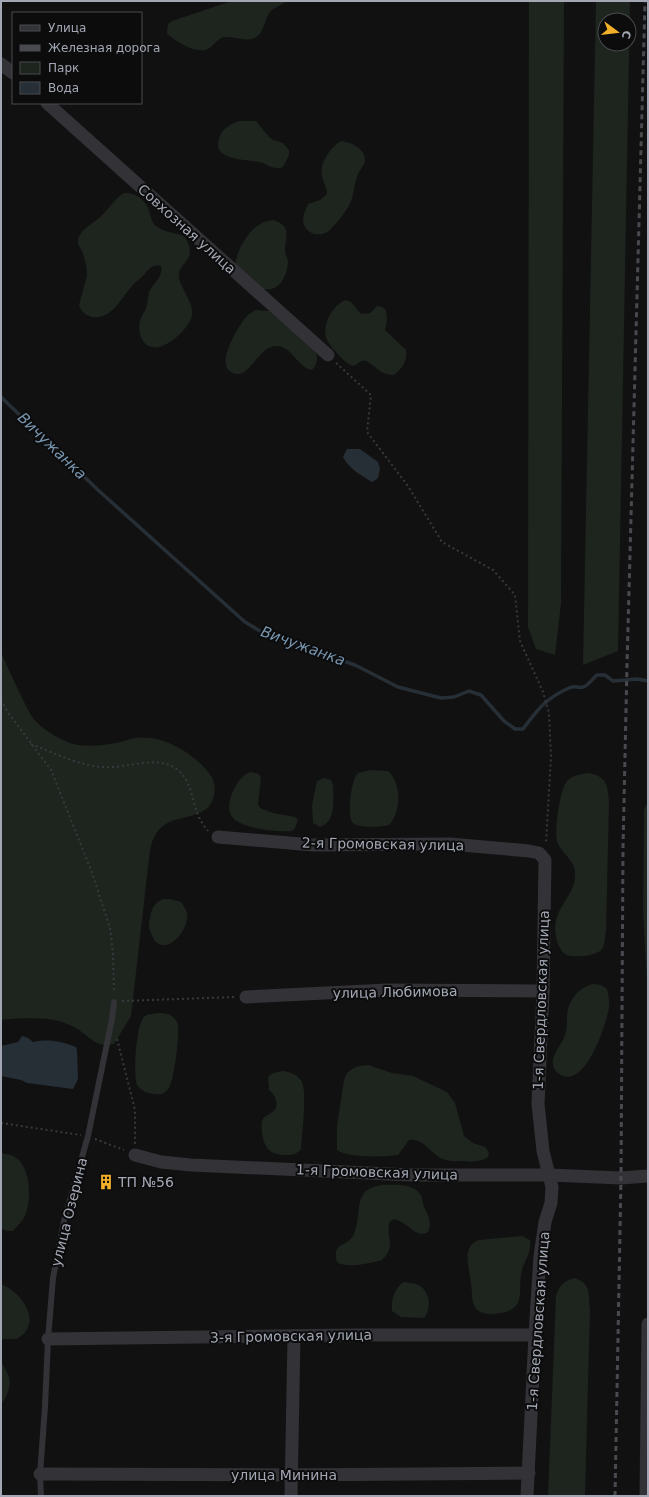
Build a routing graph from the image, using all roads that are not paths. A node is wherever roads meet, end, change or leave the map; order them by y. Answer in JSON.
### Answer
{"nodes":[{"id":1,"x":1,"y":64,"type":"edge"},
{"id":2,"x":12,"y":72,"type":"edge"},
{"id":3,"x":48,"y":104,"type":"edge"},
{"id":4,"x":328,"y":355,"type":"road end"},
{"id":5,"x":218,"y":837,"type":"road end"},
{"id":6,"x":545,"y":860,"type":"joint"},
{"id":7,"x":543,"y":991,"type":"junction"},
{"id":8,"x":246,"y":997,"type":"road end"},
{"id":9,"x":114,"y":1002,"type":"road end"},
{"id":10,"x":135,"y":1155,"type":"road end"},
{"id":11,"x":549,"y":1175,"type":"junction"},
{"id":12,"x":648,"y":1176,"type":"edge"},
{"id":13,"x":648,"y":1324,"type":"edge"},
{"id":14,"x":534,"y":1335,"type":"junction"},
{"id":15,"x":294,"y":1336,"type":"junction"},
{"id":16,"x":48,"y":1339,"type":"junction"},
{"id":17,"x":647,"y":1471,"type":"edge"},
{"id":18,"x":529,"y":1473,"type":"junction"},
{"id":19,"x":40,"y":1474,"type":"junction"},
{"id":20,"x":291,"y":1475,"type":"junction"},
{"id":21,"x":41,"y":1496,"type":"edge"},
{"id":22,"x":291,"y":1496,"type":"edge"},
{"id":23,"x":527,"y":1496,"type":"edge"},
{"id":24,"x":646,"y":1496,"type":"edge"}],
"edges":[{"from":1,"to":2,"type":"street"},
{"from":3,"to":4,"type":"street","name":"Совхозная улица"},
{"from":5,"to":6,"type":"street","name":"2-я Громовская улица"},
{"from":6,"to":7,"type":"street","name":"1-я Свердловская улица"},
{"from":7,"to":8,"type":"street","name":"улица Любимова"},
{"from":7,"to":11,"type":"street","name":"1-я Свердловская улица"},
{"from":9,"to":16,"type":"lane","name":"улица Озерина"},
{"from":10,"to":11,"type":"street","name":"1-я Громовская улица"},
{"from":11,"to":12,"type":"street","name":"1-я Громовская улица"},
{"from":11,"to":14,"type":"street","name":"1-я Свердловская улица"},
{"from":13,"to":17,"type":"street"},
{"from":14,"to":15,"type":"street","name":"3-я Громовская улица"},
{"from":14,"to":18,"type":"street","name":"1-я Свердловская улица"},
{"from":15,"to":16,"type":"street","name":"3-я Громовская улица"},
{"from":15,"to":20,"type":"street"},
{"from":16,"to":19,"type":"lane","name":"улица Озерина"},
{"from":17,"to":24,"type":"street"},
{"from":18,"to":20,"type":"street","name":"улица Минина"},
{"from":18,"to":23,"type":"street","name":"1-я Свердловская улица"},
{"from":19,"to":20,"type":"street","name":"улица Минина"},
{"from":19,"to":21,"type":"lane","name":"улица Озерина"},
{"from":20,"to":22,"type":"street"}]}
